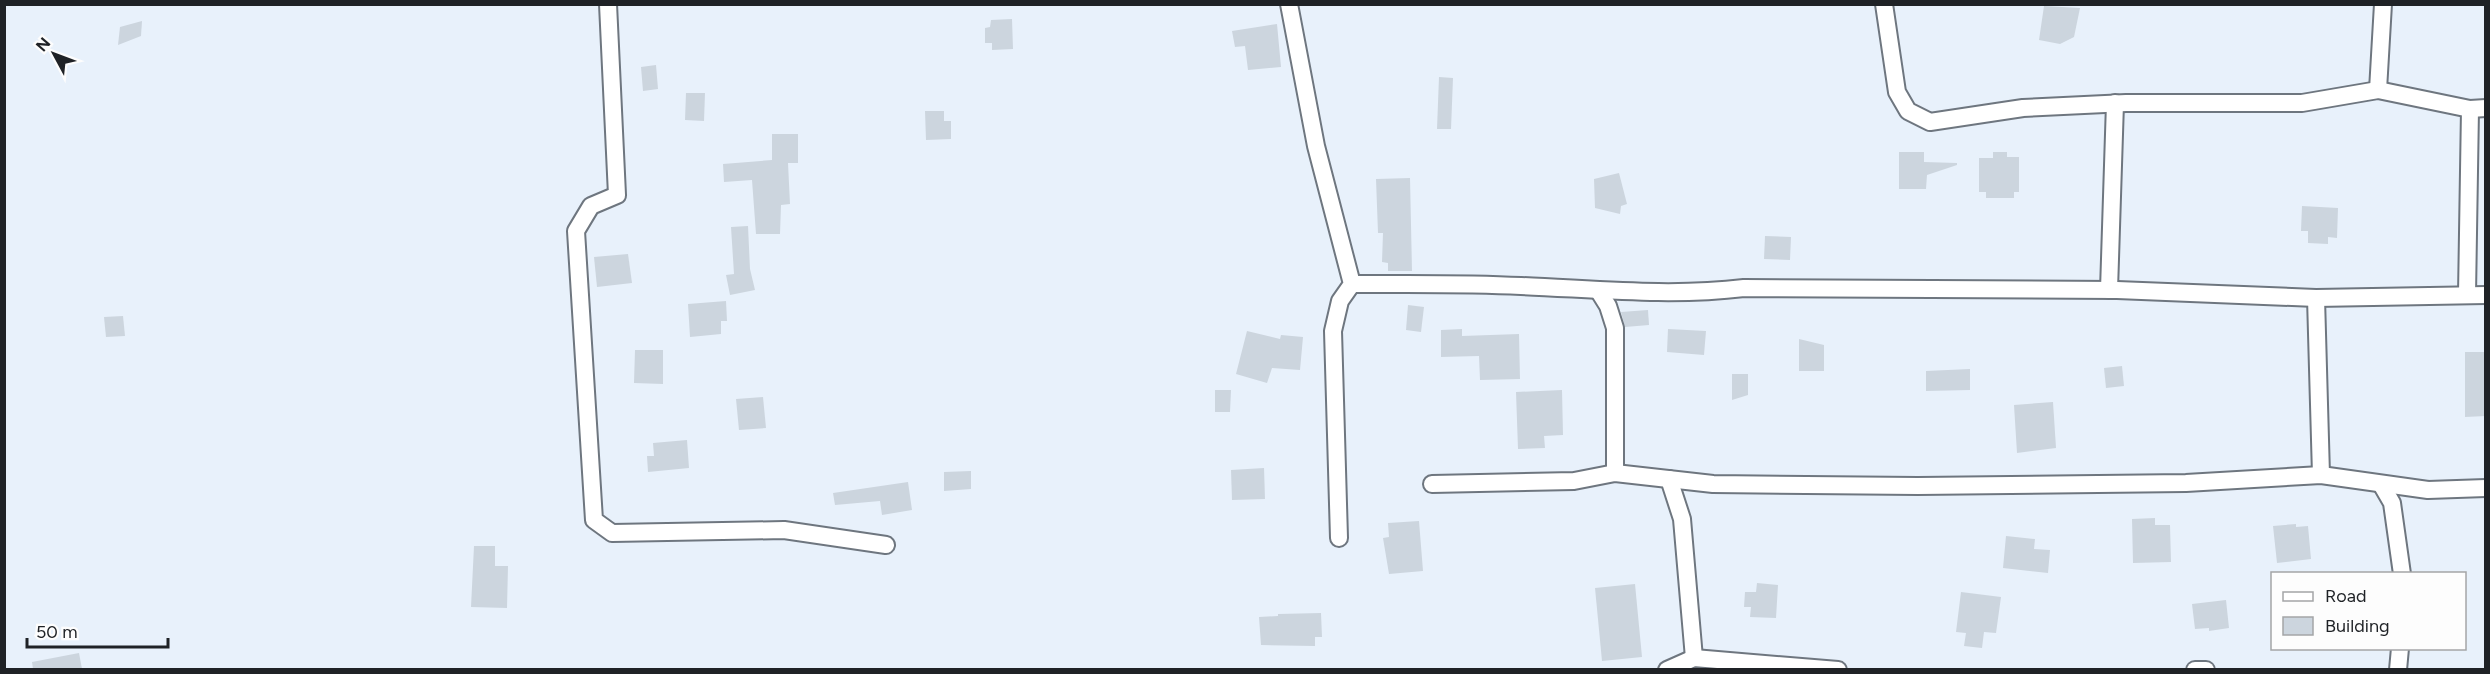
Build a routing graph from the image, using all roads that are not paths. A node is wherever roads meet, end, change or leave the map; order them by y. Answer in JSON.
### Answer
{"nodes":[{"id":1,"x":608,"y":4,"type":"edge"},
{"id":2,"x":1288,"y":4,"type":"edge"},
{"id":3,"x":1884,"y":4,"type":"edge"},
{"id":4,"x":2383,"y":4,"type":"edge"},
{"id":5,"x":2378,"y":90,"type":"junction"},
{"id":6,"x":2115,"y":104,"type":"junction"},
{"id":7,"x":2478,"y":108,"type":"edge"},
{"id":8,"x":1352,"y":284,"type":"junction"},
{"id":9,"x":1598,"y":290,"type":"junction"},
{"id":10,"x":2109,"y":290,"type":"junction"},
{"id":11,"x":2467,"y":295,"type":"junction"},
{"id":12,"x":2486,"y":296,"type":"edge"},
{"id":13,"x":2316,"y":298,"type":"junction"},
{"id":14,"x":1615,"y":473,"type":"junction"},
{"id":15,"x":2321,"y":475,"type":"junction"},
{"id":16,"x":1669,"y":479,"type":"junction"},
{"id":17,"x":1432,"y":484,"type":"dead end"},
{"id":18,"x":2381,"y":484,"type":"junction"},
{"id":19,"x":2486,"y":488,"type":"edge"},
{"id":20,"x":1339,"y":538,"type":"dead end"},
{"id":21,"x":886,"y":545,"type":"dead end"},
{"id":22,"x":2402,"y":572,"type":"edge"},
{"id":23,"x":2400,"y":650,"type":"edge"},
{"id":24,"x":1694,"y":658,"type":"junction"},
{"id":25,"x":1667,"y":669,"type":"edge"},
{"id":26,"x":1838,"y":669,"type":"edge"},
{"id":27,"x":2195,"y":669,"type":"edge"},
{"id":28,"x":2206,"y":669,"type":"edge"},
{"id":29,"x":2398,"y":669,"type":"edge"}],
"edges":[{"from":1,"to":21,"type":"street"},
{"from":2,"to":8,"type":"street"},
{"from":3,"to":6,"type":"street"},
{"from":4,"to":5,"type":"street"},
{"from":5,"to":6,"type":"street"},
{"from":5,"to":7,"type":"street"},
{"from":6,"to":10,"type":"street"},
{"from":7,"to":11,"type":"street"},
{"from":8,"to":9,"type":"street"},
{"from":8,"to":20,"type":"street"},
{"from":9,"to":10,"type":"street"},
{"from":9,"to":14,"type":"street"},
{"from":10,"to":13,"type":"street"},
{"from":11,"to":12,"type":"street"},
{"from":11,"to":13,"type":"street"},
{"from":13,"to":15,"type":"street"},
{"from":14,"to":16,"type":"street"},
{"from":14,"to":17,"type":"street"},
{"from":15,"to":16,"type":"street"},
{"from":15,"to":18,"type":"street"},
{"from":16,"to":24,"type":"street"},
{"from":18,"to":19,"type":"street"},
{"from":18,"to":22,"type":"street"},
{"from":23,"to":29,"type":"street"},
{"from":24,"to":25,"type":"street"},
{"from":24,"to":26,"type":"street"},
{"from":27,"to":28,"type":"street"}]}
